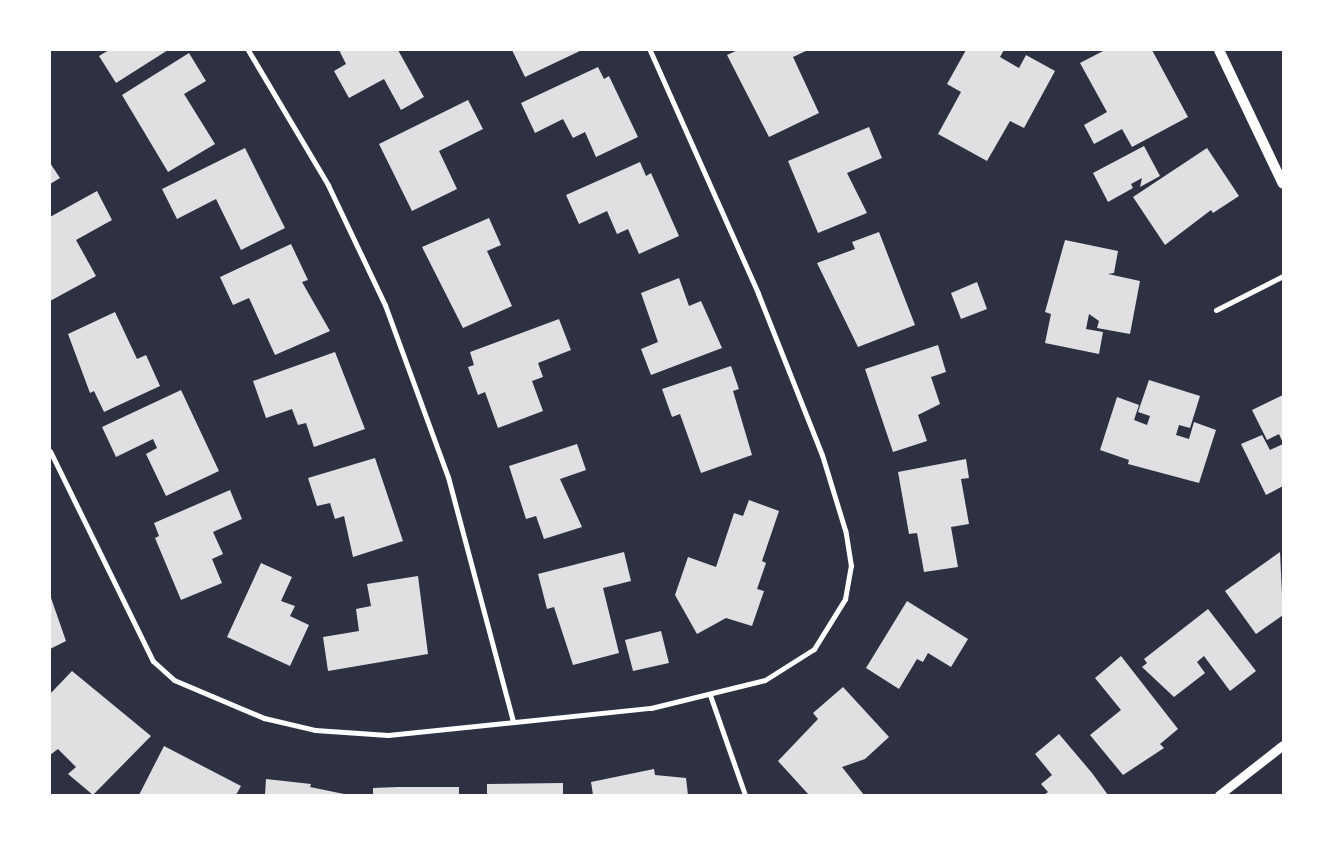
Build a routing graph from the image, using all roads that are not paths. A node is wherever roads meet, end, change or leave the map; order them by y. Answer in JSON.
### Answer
{"nodes":[{"id":1,"x":248,"y":50,"type":"edge"},
{"id":2,"x":650,"y":50,"type":"edge"},
{"id":3,"x":1219,"y":50,"type":"edge"},
{"id":4,"x":1283,"y":184,"type":"edge"},
{"id":5,"x":1283,"y":276,"type":"edge"},
{"id":6,"x":1216,"y":310,"type":"dead end"},
{"id":7,"x":50,"y":451,"type":"edge"},
{"id":8,"x":710,"y":696,"type":"junction"},
{"id":9,"x":513,"y":722,"type":"junction"},
{"id":10,"x":1283,"y":745,"type":"edge"},
{"id":11,"x":745,"y":795,"type":"edge"},
{"id":12,"x":1219,"y":795,"type":"edge"}],
"edges":[{"from":1,"to":9,"type":"street"},
{"from":2,"to":8,"type":"street"},
{"from":3,"to":4,"type":"main road"},
{"from":5,"to":6,"type":"street"},
{"from":7,"to":9,"type":"street"},
{"from":8,"to":9,"type":"street"},
{"from":8,"to":11,"type":"street"},
{"from":10,"to":12,"type":"street"}]}
